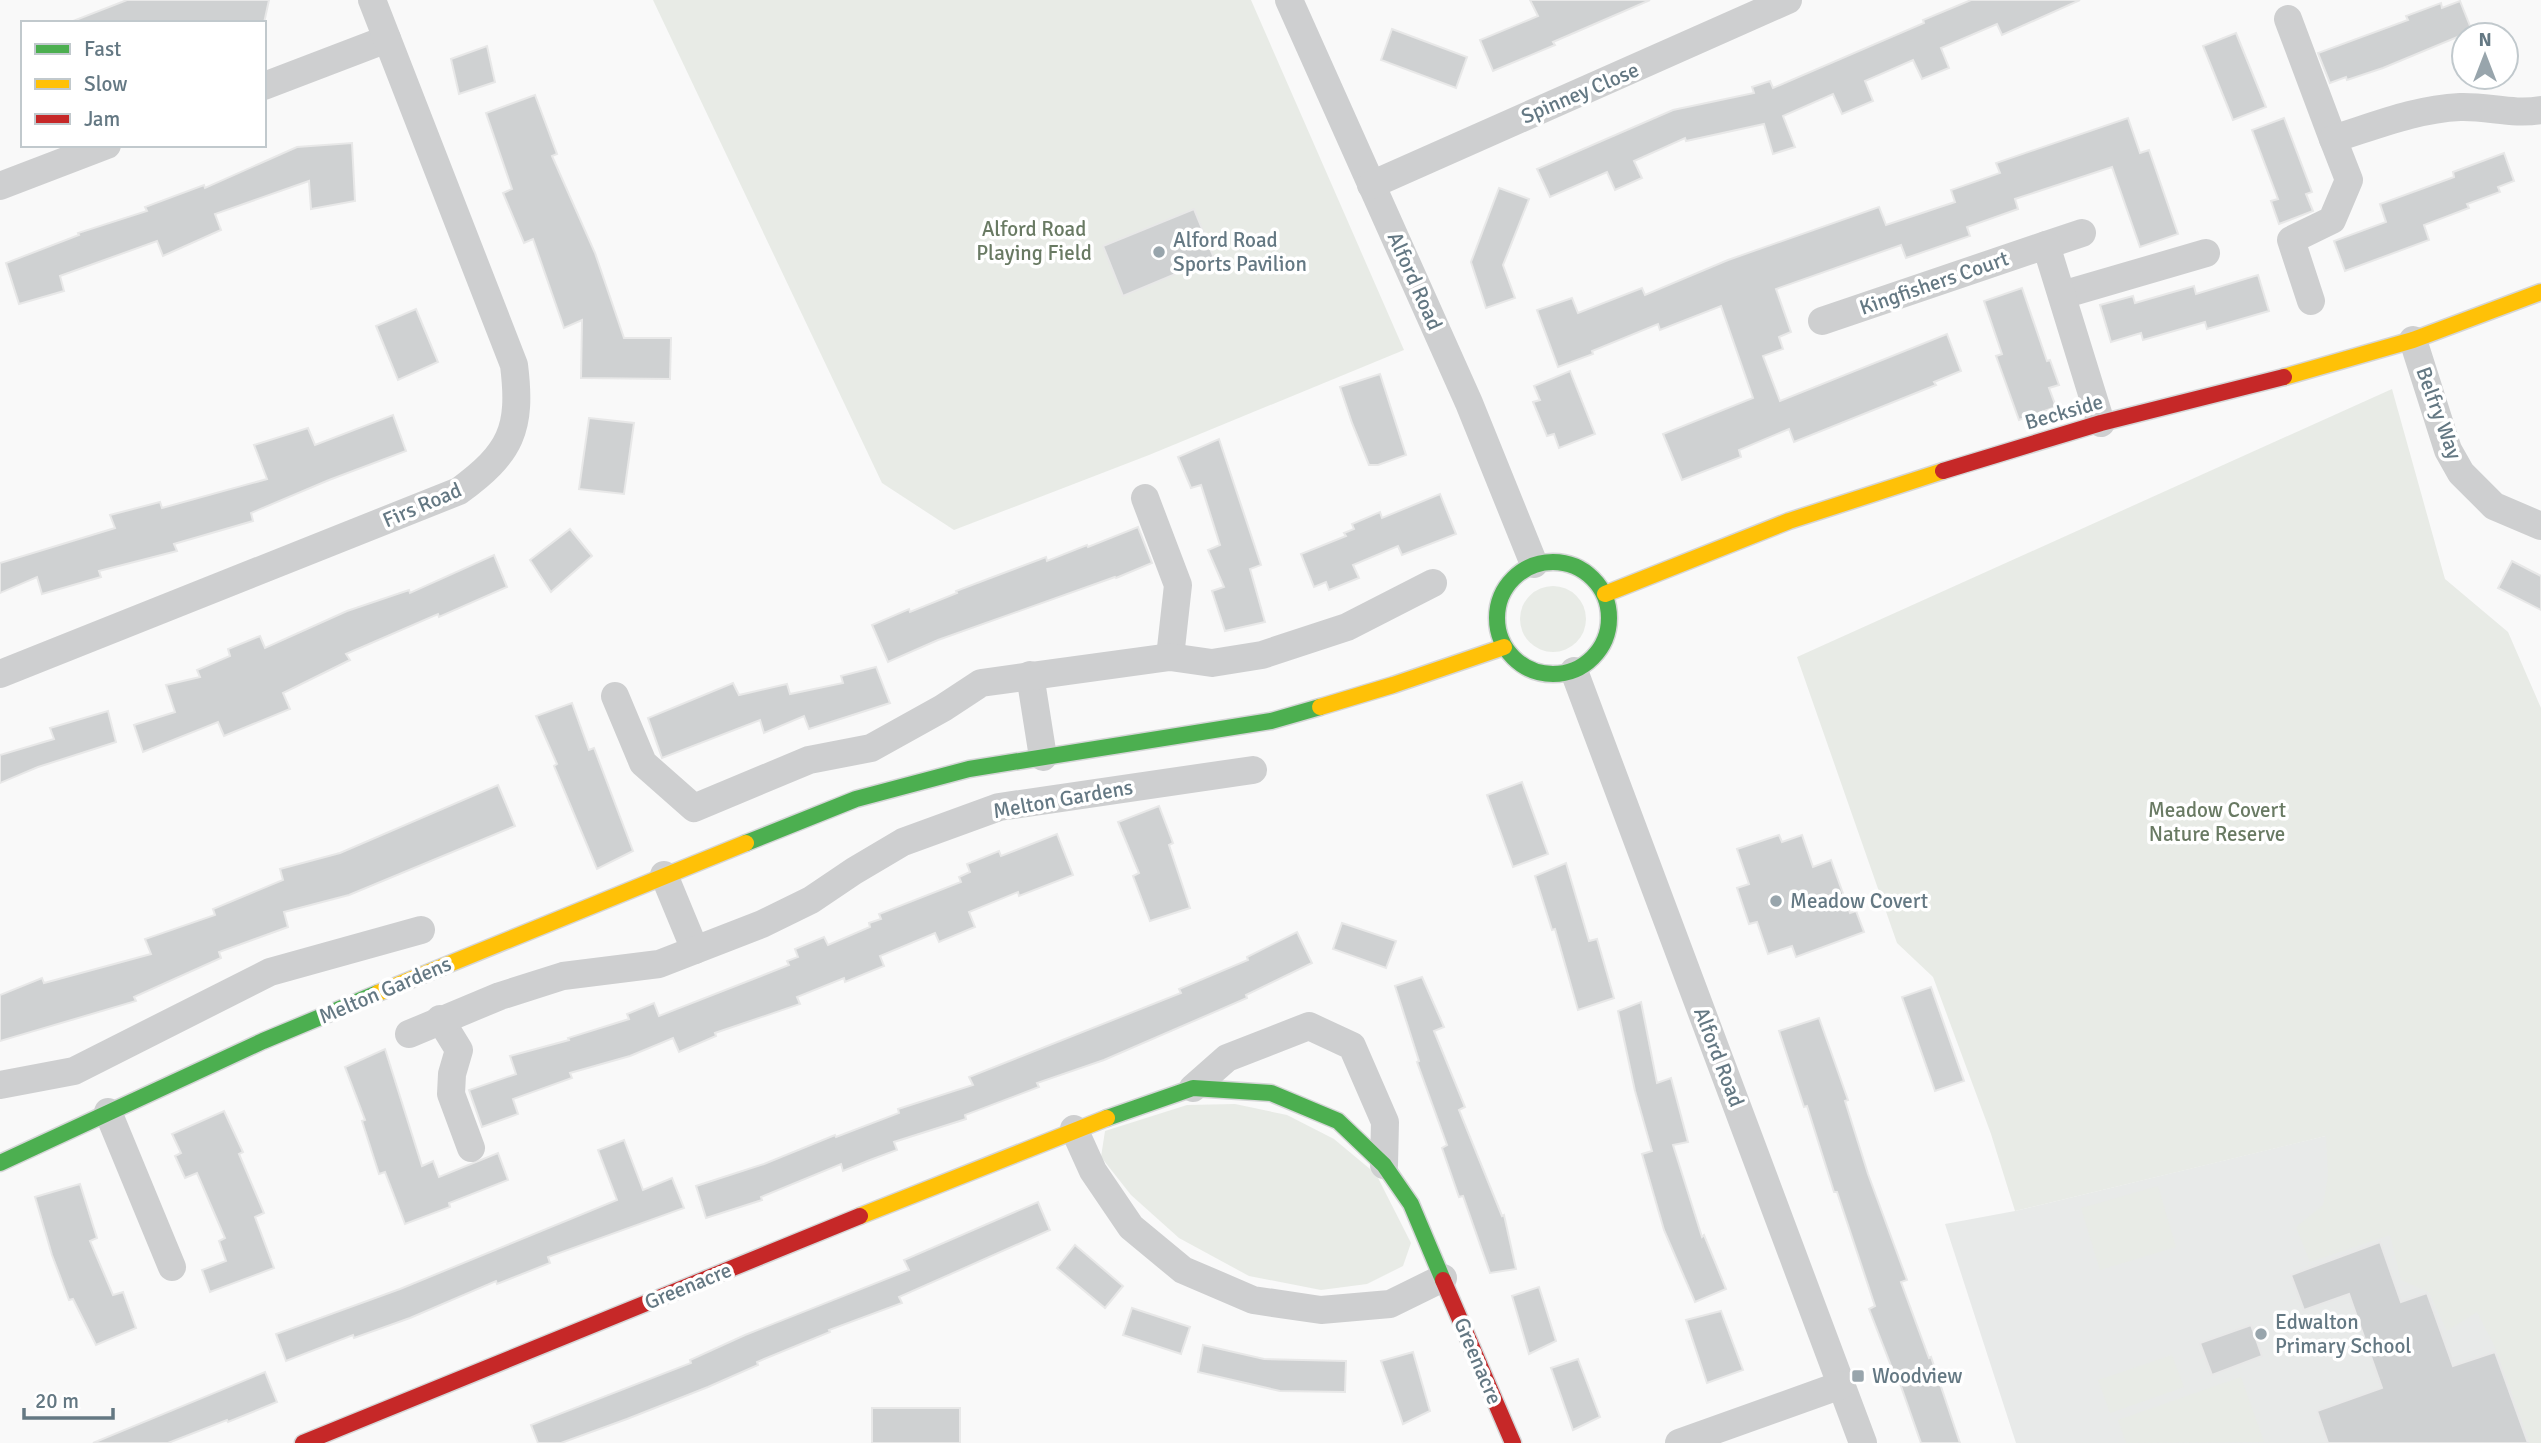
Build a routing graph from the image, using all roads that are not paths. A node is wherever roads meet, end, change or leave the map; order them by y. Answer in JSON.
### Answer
{"nodes":[{"id":1,"x":372,"y":0,"type":"edge"},
{"id":2,"x":1289,"y":0,"type":"edge"},
{"id":3,"x":1788,"y":0,"type":"edge"},
{"id":4,"x":2288,"y":19,"type":"dead end"},
{"id":5,"x":387,"y":39,"type":"junction"},
{"id":6,"x":266,"y":85,"type":"edge"},
{"id":7,"x":2541,"y":110,"type":"edge"},
{"id":8,"x":2333,"y":139,"type":"junction"},
{"id":9,"x":102,"y":147,"type":"edge"},
{"id":10,"x":1371,"y":185,"type":"junction"},
{"id":11,"x":0,"y":186,"type":"edge"},
{"id":12,"x":2082,"y":233,"type":"dead end"},
{"id":13,"x":2046,"y":245,"type":"junction"},
{"id":14,"x":2206,"y":253,"type":"dead end"},
{"id":15,"x":2541,"y":292,"type":"edge"},
{"id":16,"x":2062,"y":295,"type":"junction"},
{"id":17,"x":2311,"y":301,"type":"dead end"},
{"id":18,"x":1822,"y":321,"type":"dead end"},
{"id":19,"x":2413,"y":340,"type":"junction"},
{"id":20,"x":2101,"y":423,"type":"junction"},
{"id":21,"x":1145,"y":498,"type":"dead end"},
{"id":22,"x":2541,"y":526,"type":"edge"},
{"id":23,"x":1534,"y":564,"type":"junction"},
{"id":24,"x":1433,"y":583,"type":"dead end"},
{"id":25,"x":1605,"y":594,"type":"junction"},
{"id":26,"x":1504,"y":647,"type":"junction"},
{"id":27,"x":1170,"y":657,"type":"junction"},
{"id":28,"x":1574,"y":671,"type":"junction"},
{"id":29,"x":0,"y":674,"type":"edge"},
{"id":30,"x":1030,"y":675,"type":"junction"},
{"id":31,"x":615,"y":695,"type":"dead end"},
{"id":32,"x":1043,"y":757,"type":"junction"},
{"id":33,"x":1253,"y":769,"type":"dead end"},
{"id":34,"x":664,"y":875,"type":"junction"},
{"id":35,"x":421,"y":930,"type":"dead end"},
{"id":36,"x":695,"y":950,"type":"junction"},
{"id":37,"x":440,"y":1019,"type":"junction"},
{"id":38,"x":409,"y":1034,"type":"dead end"},
{"id":39,"x":0,"y":1085,"type":"edge"},
{"id":40,"x":1193,"y":1088,"type":"junction"},
{"id":41,"x":108,"y":1112,"type":"junction"},
{"id":42,"x":1074,"y":1129,"type":"junction"},
{"id":43,"x":471,"y":1148,"type":"dead end"},
{"id":44,"x":0,"y":1163,"type":"edge"},
{"id":45,"x":1384,"y":1165,"type":"junction"},
{"id":46,"x":172,"y":1267,"type":"dead end"},
{"id":47,"x":1443,"y":1278,"type":"junction"},
{"id":48,"x":1841,"y":1385,"type":"junction"},
{"id":49,"x":303,"y":1443,"type":"edge"},
{"id":50,"x":1513,"y":1443,"type":"edge"},
{"id":51,"x":1679,"y":1443,"type":"edge"},
{"id":52,"x":1863,"y":1443,"type":"edge"}],
"edges":[{"from":1,"to":5,"type":"street","name":"Firs Road"},
{"from":2,"to":10,"type":"street","name":"Alford Road"},
{"from":3,"to":10,"type":"street","name":"Spinney Close"},
{"from":4,"to":8,"type":"street"},
{"from":5,"to":6,"type":"street"},
{"from":5,"to":29,"type":"street","name":"Firs Road"},
{"from":7,"to":8,"type":"street"},
{"from":8,"to":17,"type":"street"},
{"from":9,"to":11,"type":"street"},
{"from":10,"to":23,"type":"street","name":"Alford Road"},
{"from":12,"to":13,"type":"street","name":"Kingfishers Court"},
{"from":13,"to":16,"type":"street"},
{"from":13,"to":18,"type":"street","name":"Kingfishers Court"},
{"from":14,"to":16,"type":"street"},
{"from":15,"to":19,"type":"street","name":"Beckside"},
{"from":16,"to":20,"type":"street"},
{"from":19,"to":20,"type":"street","name":"Beckside"},
{"from":19,"to":22,"type":"street","name":"Belfry Way"},
{"from":20,"to":25,"type":"street","name":"Beckside"},
{"from":21,"to":27,"type":"street"},
{"from":23,"to":25,"type":"street"},
{"from":23,"to":26,"type":"street"},
{"from":24,"to":27,"type":"street"},
{"from":25,"to":28,"type":"street"},
{"from":26,"to":28,"type":"street"},
{"from":26,"to":32,"type":"street","name":"Melton Gardens"},
{"from":27,"to":30,"type":"street"},
{"from":28,"to":48,"type":"street","name":"Alford Road"},
{"from":30,"to":31,"type":"street"},
{"from":30,"to":32,"type":"street"},
{"from":32,"to":34,"type":"street","name":"Melton Gardens"},
{"from":33,"to":36,"type":"street","name":"Melton Gardens"},
{"from":34,"to":36,"type":"street"},
{"from":34,"to":41,"type":"street","name":"Melton Gardens"},
{"from":35,"to":39,"type":"street","name":"Melton Gardens"},
{"from":36,"to":37,"type":"street","name":"Melton Gardens"},
{"from":37,"to":38,"type":"street","name":"Melton Gardens"},
{"from":37,"to":43,"type":"street"},
{"from":40,"to":42,"type":"street","name":"Greenacre"},
{"from":40,"to":45,"type":"street","name":"Greenacre"},
{"from":40,"to":45,"type":"street","name":"Greenacre"},
{"from":41,"to":44,"type":"street","name":"Melton Gardens"},
{"from":41,"to":46,"type":"street"},
{"from":42,"to":47,"type":"street"},
{"from":42,"to":49,"type":"street","name":"Greenacre"},
{"from":45,"to":47,"type":"street","name":"Greenacre"},
{"from":47,"to":50,"type":"street","name":"Greenacre"},
{"from":48,"to":51,"type":"street"},
{"from":48,"to":52,"type":"street","name":"Alford Road"}]}
